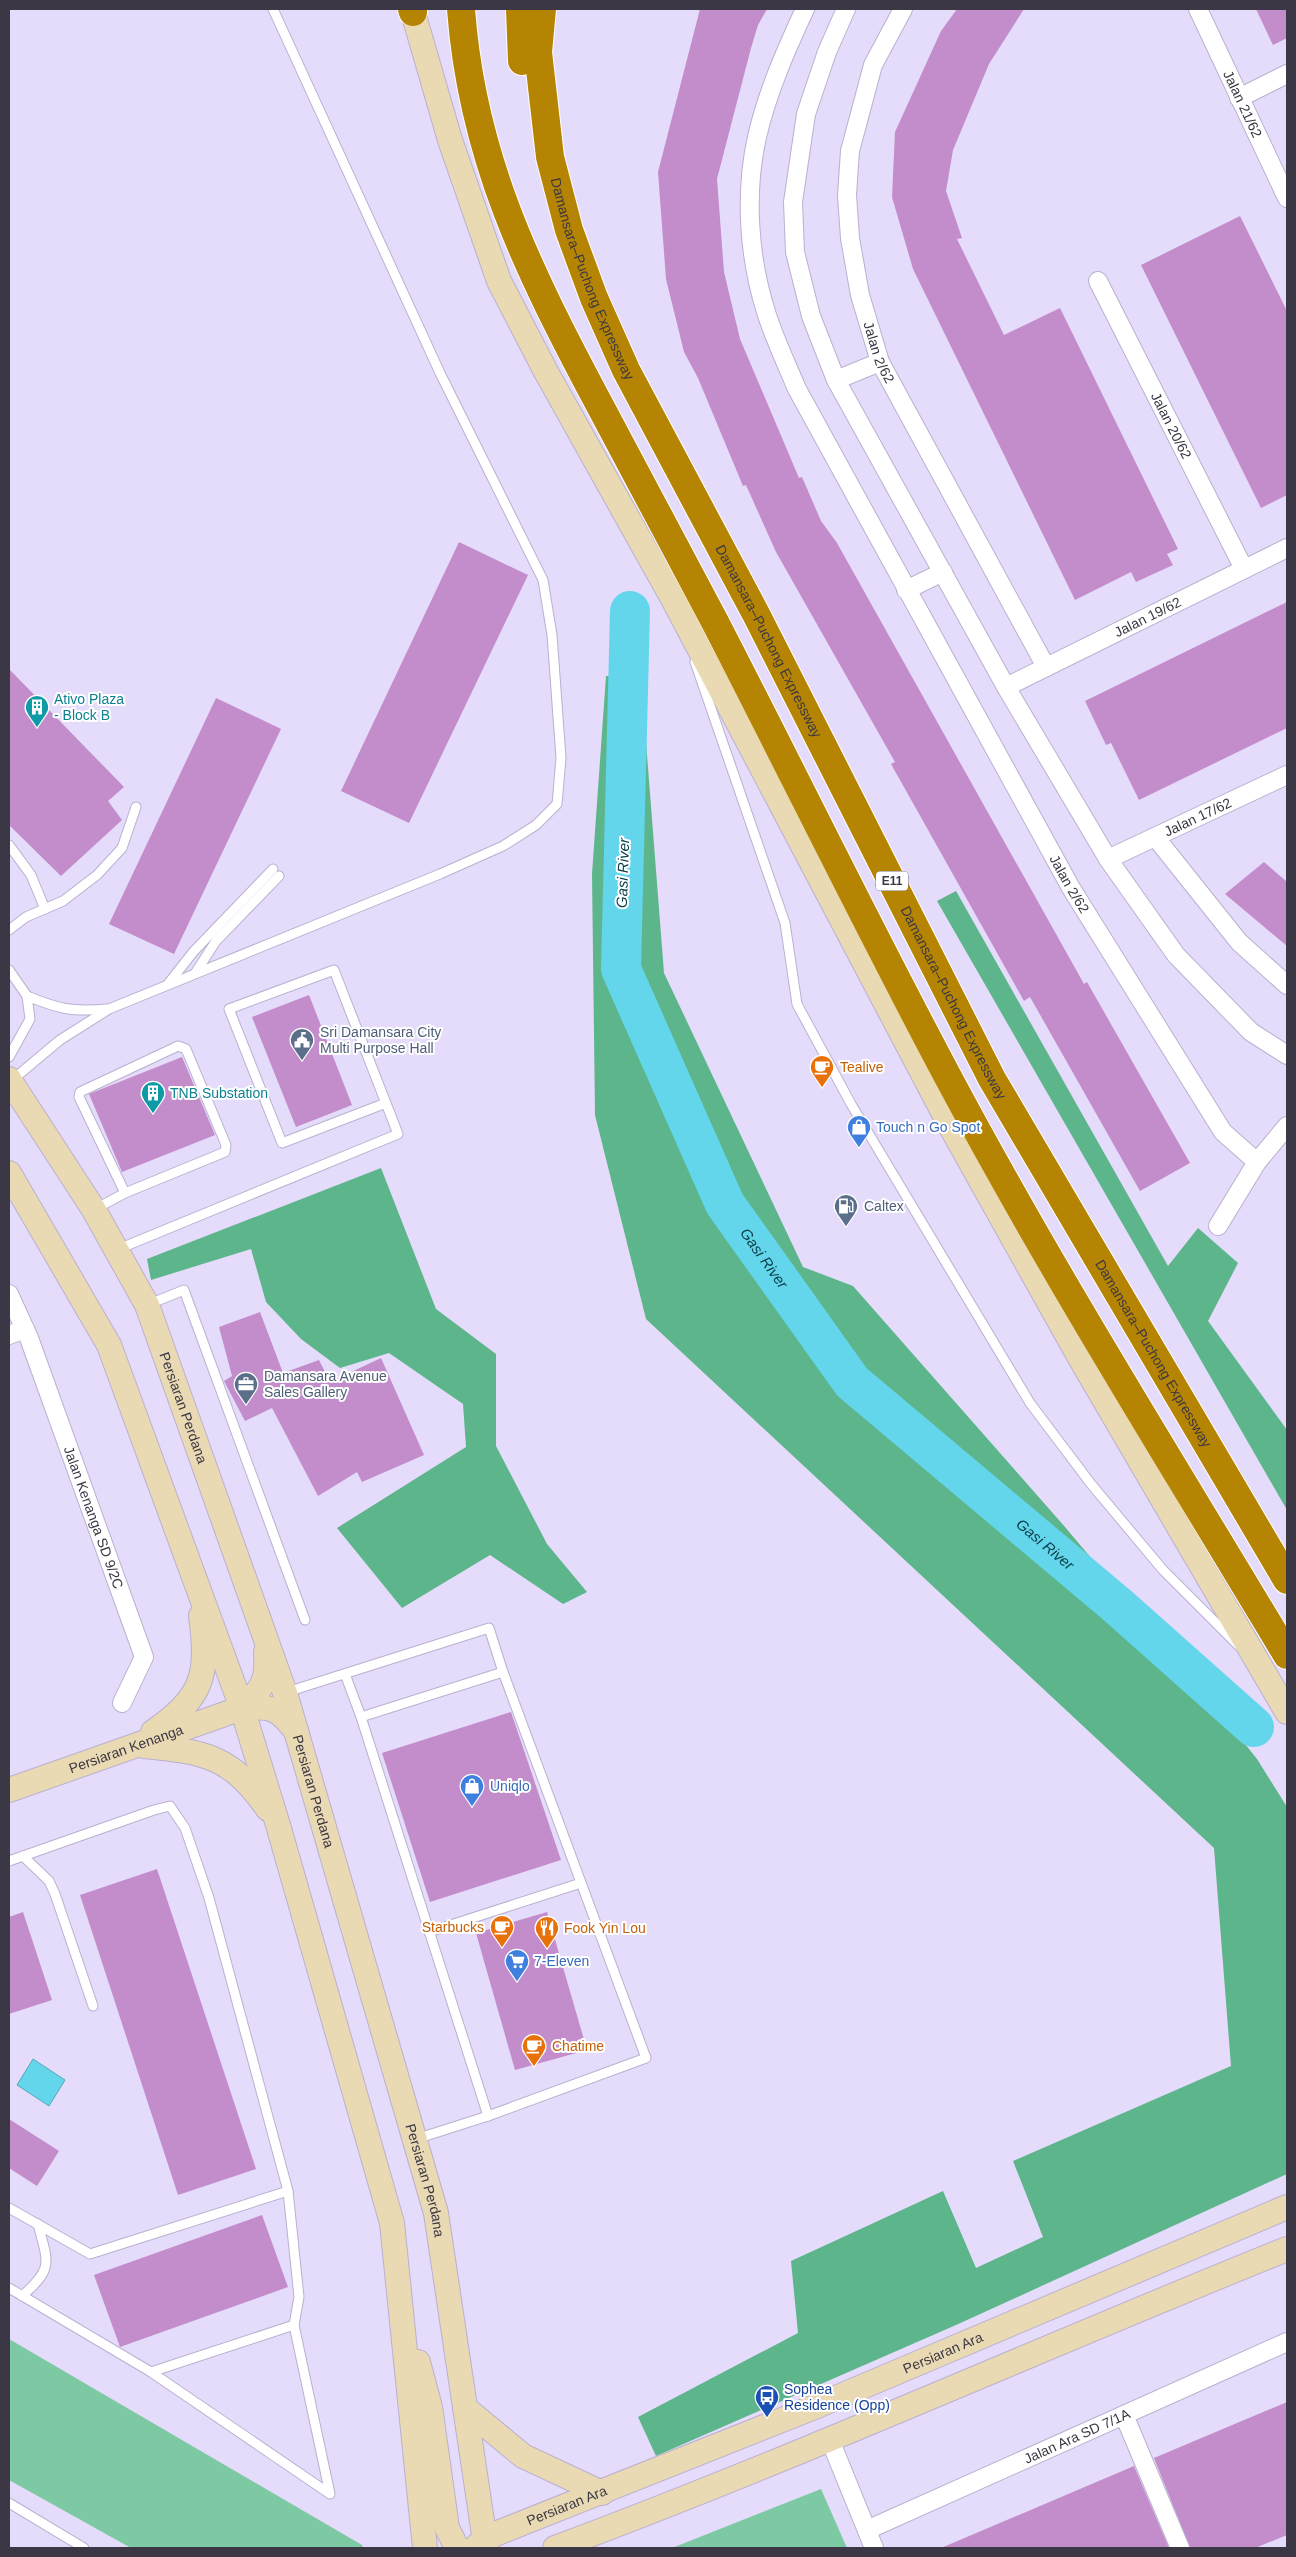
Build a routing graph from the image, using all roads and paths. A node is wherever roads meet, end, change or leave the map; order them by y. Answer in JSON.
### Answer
{"nodes":[{"id":1,"x":272,"y":9,"type":"edge"},
{"id":2,"x":461,"y":9,"type":"edge"},
{"id":3,"x":520,"y":9,"type":"edge"},
{"id":4,"x":542,"y":9,"type":"edge"},
{"id":5,"x":805,"y":9,"type":"edge"},
{"id":6,"x":846,"y":9,"type":"edge"},
{"id":7,"x":903,"y":9,"type":"edge"},
{"id":8,"x":1198,"y":9,"type":"edge"},
{"id":9,"x":412,"y":10,"type":"edge"},
{"id":10,"x":1287,"y":74,"type":"edge"},
{"id":11,"x":1239,"y":98,"type":"junction"},
{"id":12,"x":550,"y":157,"type":"junction"},
{"id":13,"x":1287,"y":198,"type":"edge"},
{"id":14,"x":1098,"y":281,"type":"dead end"},
{"id":15,"x":880,"y":362,"type":"junction"},
{"id":16,"x":836,"y":380,"type":"junction"},
{"id":17,"x":1287,"y":548,"type":"edge"},
{"id":18,"x":1244,"y":569,"type":"junction"},
{"id":19,"x":943,"y":572,"type":"junction"},
{"id":20,"x":906,"y":590,"type":"junction"},
{"id":21,"x":673,"y":599,"type":"junction"},
{"id":22,"x":1046,"y":667,"type":"junction"},
{"id":23,"x":1006,"y":686,"type":"junction"},
{"id":24,"x":1287,"y":775,"type":"edge"},
{"id":25,"x":136,"y":807,"type":"dead end"},
{"id":26,"x":1156,"y":838,"type":"junction"},
{"id":27,"x":9,"y":845,"type":"edge"},
{"id":28,"x":1108,"y":859,"type":"junction"},
{"id":29,"x":44,"y":909,"type":"junction"},
{"id":30,"x":9,"y":930,"type":"edge"},
{"id":31,"x":9,"y":970,"type":"edge"},
{"id":32,"x":196,"y":972,"type":"junction"},
{"id":33,"x":168,"y":985,"type":"junction"},
{"id":34,"x":1287,"y":985,"type":"edge"},
{"id":35,"x":27,"y":996,"type":"junction"},
{"id":36,"x":109,"y":1009,"type":"junction"},
{"id":37,"x":1287,"y":1056,"type":"edge"},
{"id":38,"x":9,"y":1057,"type":"edge"},
{"id":39,"x":10,"y":1080,"type":"edge"},
{"id":40,"x":386,"y":1103,"type":"junction"},
{"id":41,"x":1287,"y":1126,"type":"edge"},
{"id":42,"x":1257,"y":1162,"type":"junction"},
{"id":43,"x":9,"y":1174,"type":"edge"},
{"id":44,"x":125,"y":1192,"type":"junction"},
{"id":45,"x":94,"y":1210,"type":"junction"},
{"id":46,"x":1218,"y":1226,"type":"dead end"},
{"id":47,"x":116,"y":1250,"type":"junction"},
{"id":48,"x":9,"y":1294,"type":"edge"},
{"id":49,"x":147,"y":1305,"type":"junction"},
{"id":50,"x":17,"y":1332,"type":"edge"},
{"id":51,"x":196,"y":1578,"type":"junction"},
{"id":52,"x":1287,"y":1580,"type":"edge"},
{"id":53,"x":305,"y":1620,"type":"dead end"},
{"id":54,"x":265,"y":1638,"type":"junction"},
{"id":55,"x":1287,"y":1654,"type":"edge"},
{"id":56,"x":1261,"y":1668,"type":"junction"},
{"id":57,"x":503,"y":1672,"type":"junction"},
{"id":58,"x":345,"y":1674,"type":"junction"},
{"id":59,"x":285,"y":1693,"type":"junction"},
{"id":60,"x":122,"y":1703,"type":"dead end"},
{"id":61,"x":242,"y":1708,"type":"junction"},
{"id":62,"x":1287,"y":1712,"type":"edge"},
{"id":63,"x":361,"y":1717,"type":"junction"},
{"id":64,"x":296,"y":1732,"type":"junction"},
{"id":65,"x":135,"y":1745,"type":"junction"},
{"id":66,"x":9,"y":1790,"type":"edge"},
{"id":67,"x":278,"y":1825,"type":"junction"},
{"id":68,"x":23,"y":1856,"type":"junction"},
{"id":69,"x":9,"y":1861,"type":"edge"},
{"id":70,"x":581,"y":1883,"type":"junction"},
{"id":71,"x":430,"y":1932,"type":"junction"},
{"id":72,"x":93,"y":2006,"type":"dead end"},
{"id":73,"x":488,"y":2116,"type":"junction"},
{"id":74,"x":415,"y":2140,"type":"junction"},
{"id":75,"x":288,"y":2191,"type":"junction"},
{"id":76,"x":1287,"y":2207,"type":"edge"},
{"id":77,"x":9,"y":2208,"type":"edge"},
{"id":78,"x":38,"y":2224,"type":"junction"},
{"id":79,"x":1287,"y":2249,"type":"edge"},
{"id":80,"x":1124,"y":2276,"type":"junction"},
{"id":81,"x":398,"y":2285,"type":"junction"},
{"id":82,"x":9,"y":2288,"type":"edge"},
{"id":83,"x":22,"y":2296,"type":"junction"},
{"id":84,"x":1138,"y":2309,"type":"junction"},
{"id":85,"x":294,"y":2325,"type":"junction"},
{"id":86,"x":1287,"y":2342,"type":"edge"},
{"id":87,"x":151,"y":2372,"type":"junction"},
{"id":88,"x":465,"y":2408,"type":"junction"},
{"id":89,"x":1124,"y":2415,"type":"junction"},
{"id":90,"x":830,"y":2440,"type":"junction"},
{"id":91,"x":602,"y":2493,"type":"junction"},
{"id":92,"x":9,"y":2503,"type":"edge"},
{"id":93,"x":867,"y":2530,"type":"junction"},
{"id":94,"x":482,"y":2545,"type":"edge"},
{"id":95,"x":566,"y":2546,"type":"edge"},
{"id":96,"x":84,"y":2548,"type":"edge"},
{"id":97,"x":425,"y":2548,"type":"edge"},
{"id":98,"x":457,"y":2548,"type":"edge"},
{"id":99,"x":874,"y":2548,"type":"edge"},
{"id":100,"x":1180,"y":2548,"type":"edge"}],
"edges":[{"from":1,"to":32,"type":"lane"},
{"from":2,"to":55,"type":"highway"},
{"from":3,"to":12,"type":"highway"},
{"from":4,"to":12,"type":"highway"},
{"from":5,"to":20,"type":"street","name":"Jalan 2/62"},
{"from":6,"to":16,"type":"street"},
{"from":7,"to":15,"type":"street","name":"Jalan 2/62"},
{"from":8,"to":11,"type":"street","name":"Jalan 21/62"},
{"from":9,"to":21,"type":"main road"},
{"from":10,"to":11,"type":"street"},
{"from":11,"to":13,"type":"street","name":"Jalan 21/62"},
{"from":12,"to":52,"type":"highway","name":"Damansara–Puchong Expressway","number":"E11"},
{"from":14,"to":18,"type":"street","name":"Jalan 20/62"},
{"from":15,"to":16,"type":"street"},
{"from":15,"to":22,"type":"street","name":"Jalan 2/62"},
{"from":16,"to":19,"type":"street"},
{"from":17,"to":18,"type":"street","name":"Jalan 19/62"},
{"from":18,"to":22,"type":"street","name":"Jalan 19/62"},
{"from":19,"to":20,"type":"street"},
{"from":19,"to":23,"type":"street"},
{"from":20,"to":42,"type":"street","name":"Jalan 2/62"},
{"from":21,"to":56,"type":"main road"},
{"from":21,"to":56,"type":"lane"},
{"from":22,"to":23,"type":"street","name":"Jalan 19/62"},
{"from":23,"to":28,"type":"street"},
{"from":24,"to":26,"type":"street","name":"Jalan 17/62"},
{"from":25,"to":29,"type":"lane"},
{"from":26,"to":28,"type":"street","name":"Jalan 17/62"},
{"from":26,"to":34,"type":"street"},
{"from":27,"to":29,"type":"lane"},
{"from":28,"to":37,"type":"street"},
{"from":29,"to":30,"type":"lane"},
{"from":31,"to":35,"type":"lane"},
{"from":32,"to":33,"type":"lane"},
{"from":32,"to":33,"type":"lane"},
{"from":33,"to":36,"type":"lane"},
{"from":35,"to":36,"type":"lane"},
{"from":35,"to":38,"type":"lane"},
{"from":36,"to":39,"type":"lane"},
{"from":39,"to":45,"type":"main road","name":"Persiaran Perdana"},
{"from":40,"to":40,"type":"lane"},
{"from":40,"to":47,"type":"lane"},
{"from":41,"to":42,"type":"street"},
{"from":42,"to":46,"type":"street"},
{"from":43,"to":51,"type":"main road"},
{"from":44,"to":44,"type":"lane"},
{"from":44,"to":45,"type":"lane"},
{"from":45,"to":47,"type":"main road","name":"Persiaran Perdana"},
{"from":47,"to":49,"type":"main road","name":"Persiaran Perdana"},
{"from":48,"to":50,"type":"street","name":"Jalan Kenanga SD 9/2C"},
{"from":49,"to":53,"type":"lane"},
{"from":49,"to":54,"type":"main road","name":"Persiaran Perdana"},
{"from":50,"to":60,"type":"street","name":"Jalan Kenanga SD 9/2C"},
{"from":51,"to":61,"type":"main road"},
{"from":51,"to":65,"type":"main road"},
{"from":54,"to":59,"type":"main road","name":"Persiaran Perdana"},
{"from":54,"to":61,"type":"main road","name":"Persiaran Kenanga"},
{"from":56,"to":62,"type":"main road"},
{"from":57,"to":58,"type":"lane"},
{"from":57,"to":63,"type":"lane"},
{"from":57,"to":70,"type":"lane"},
{"from":58,"to":59,"type":"lane"},
{"from":58,"to":63,"type":"lane"},
{"from":59,"to":64,"type":"main road","name":"Persiaran Perdana"},
{"from":61,"to":64,"type":"main road","name":"Persiaran Kenanga"},
{"from":61,"to":65,"type":"main road","name":"Persiaran Kenanga"},
{"from":61,"to":67,"type":"main road"},
{"from":63,"to":71,"type":"lane"},
{"from":64,"to":74,"type":"main road","name":"Persiaran Perdana"},
{"from":65,"to":66,"type":"main road","name":"Persiaran Kenanga"},
{"from":65,"to":67,"type":"main road"},
{"from":67,"to":81,"type":"main road"},
{"from":68,"to":69,"type":"lane"},
{"from":68,"to":72,"type":"lane"},
{"from":68,"to":75,"type":"lane"},
{"from":70,"to":71,"type":"lane"},
{"from":70,"to":73,"type":"lane"},
{"from":71,"to":73,"type":"lane"},
{"from":73,"to":74,"type":"lane"},
{"from":74,"to":88,"type":"main road","name":"Persiaran Perdana"},
{"from":75,"to":78,"type":"lane"},
{"from":75,"to":85,"type":"lane"},
{"from":76,"to":80,"type":"main road","name":"Persiaran Ara"},
{"from":77,"to":78,"type":"lane"},
{"from":78,"to":83,"type":"lane"},
{"from":79,"to":84,"type":"main road"},
{"from":80,"to":84,"type":"main road"},
{"from":80,"to":91,"type":"main road","name":"Persiaran Ara"},
{"from":81,"to":97,"type":"main road"},
{"from":81,"to":98,"type":"main road"},
{"from":82,"to":83,"type":"lane"},
{"from":83,"to":87,"type":"lane"},
{"from":84,"to":90,"type":"main road"},
{"from":85,"to":87,"type":"lane"},
{"from":85,"to":87,"type":"lane"},
{"from":86,"to":89,"type":"street","name":"Jalan Ara SD 7/1A"},
{"from":88,"to":91,"type":"main road"},
{"from":88,"to":94,"type":"main road","name":"Persiaran Perdana"},
{"from":89,"to":93,"type":"street","name":"Jalan Ara SD 7/1A"},
{"from":89,"to":100,"type":"street"},
{"from":90,"to":93,"type":"street"},
{"from":90,"to":95,"type":"main road"},
{"from":91,"to":94,"type":"main road","name":"Persiaran Ara"},
{"from":92,"to":96,"type":"lane"},
{"from":93,"to":99,"type":"street"}]}
